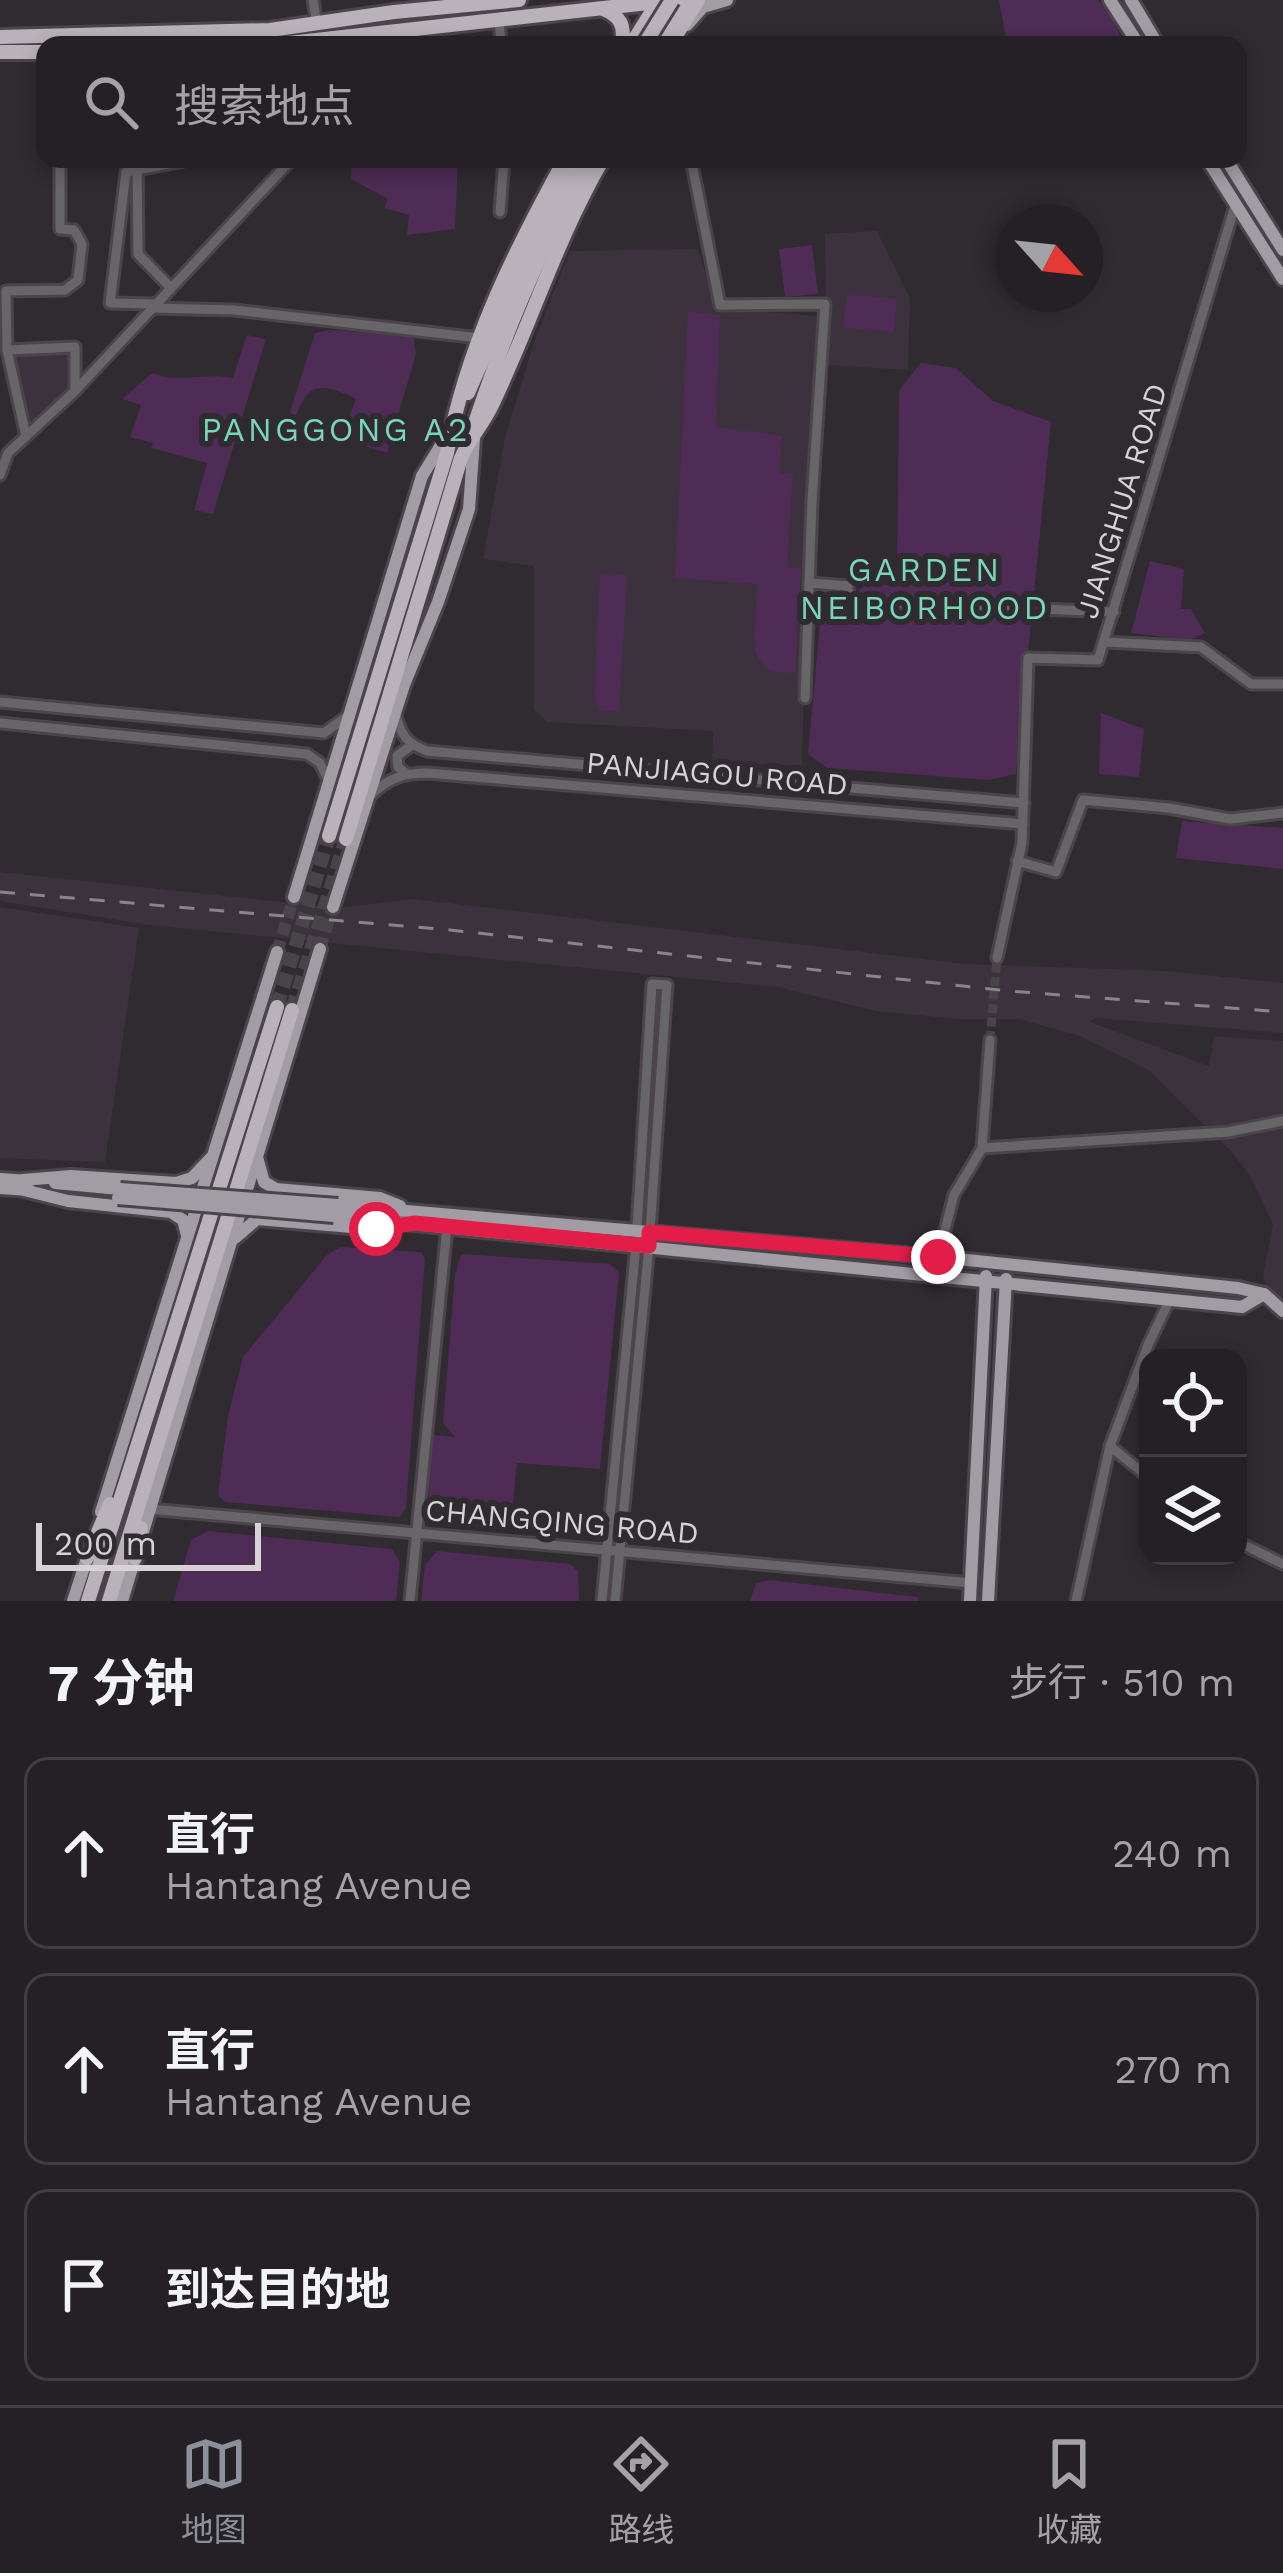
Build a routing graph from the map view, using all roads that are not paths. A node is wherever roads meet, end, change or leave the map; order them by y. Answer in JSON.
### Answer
{"nodes":[{"id":1,"x":313,"y":0,"type":"edge"},
{"id":2,"x":519,"y":0,"type":"edge"},
{"id":3,"x":687,"y":0,"type":"edge"},
{"id":4,"x":698,"y":0,"type":"edge"},
{"id":5,"x":727,"y":0,"type":"edge"},
{"id":6,"x":1110,"y":0,"type":"edge"},
{"id":7,"x":1131,"y":0,"type":"edge"},
{"id":8,"x":666,"y":1,"type":"edge"},
{"id":9,"x":603,"y":8,"type":"junction"},
{"id":10,"x":499,"y":18,"type":"junction"},
{"id":11,"x":424,"y":26,"type":"junction"},
{"id":12,"x":318,"y":32,"type":"junction"},
{"id":13,"x":36,"y":36,"type":"edge"},
{"id":14,"x":49,"y":36,"type":"edge"},
{"id":15,"x":304,"y":36,"type":"edge"},
{"id":16,"x":410,"y":36,"type":"edge"},
{"id":17,"x":500,"y":36,"type":"edge"},
{"id":18,"x":622,"y":36,"type":"edge"},
{"id":19,"x":638,"y":36,"type":"edge"},
{"id":20,"x":648,"y":36,"type":"edge"},
{"id":21,"x":664,"y":36,"type":"edge"},
{"id":22,"x":679,"y":36,"type":"edge"},
{"id":23,"x":681,"y":36,"type":"edge"},
{"id":24,"x":1133,"y":36,"type":"edge"},
{"id":25,"x":1153,"y":36,"type":"edge"},
{"id":26,"x":0,"y":37,"type":"edge"},
{"id":27,"x":0,"y":52,"type":"edge"},
{"id":28,"x":36,"y":52,"type":"edge"},
{"id":29,"x":60,"y":168,"type":"edge"},
{"id":30,"x":132,"y":168,"type":"edge"},
{"id":31,"x":137,"y":168,"type":"edge"},
{"id":32,"x":284,"y":168,"type":"edge"},
{"id":33,"x":502,"y":168,"type":"edge"},
{"id":34,"x":560,"y":168,"type":"edge"},
{"id":35,"x":573,"y":168,"type":"edge"},
{"id":36,"x":586,"y":168,"type":"edge"},
{"id":37,"x":597,"y":168,"type":"edge"},
{"id":38,"x":693,"y":168,"type":"edge"},
{"id":39,"x":1212,"y":168,"type":"edge"},
{"id":40,"x":1232,"y":168,"type":"edge"},
{"id":41,"x":1235,"y":206,"type":"junction"},
{"id":42,"x":500,"y":212,"type":"dead end"},
{"id":43,"x":1283,"y":250,"type":"edge"},
{"id":44,"x":1283,"y":279,"type":"edge"},
{"id":45,"x":171,"y":288,"type":"junction"},
{"id":46,"x":153,"y":308,"type":"junction"},
{"id":47,"x":479,"y":338,"type":"junction"},
{"id":48,"x":7,"y":350,"type":"junction"},
{"id":49,"x":491,"y":357,"type":"junction"},
{"id":50,"x":75,"y":391,"type":"junction"},
{"id":51,"x":452,"y":428,"type":"junction"},
{"id":52,"x":473,"y":433,"type":"junction"},
{"id":53,"x":26,"y":436,"type":"junction"},
{"id":54,"x":0,"y":475,"type":"edge"},
{"id":55,"x":810,"y":583,"type":"junction"},
{"id":56,"x":1114,"y":612,"type":"junction"},
{"id":57,"x":1105,"y":642,"type":"junction"},
{"id":58,"x":372,"y":669,"type":"junction"},
{"id":59,"x":1283,"y":684,"type":"edge"},
{"id":60,"x":806,"y":698,"type":"dead end"},
{"id":61,"x":0,"y":702,"type":"edge"},
{"id":62,"x":395,"y":713,"type":"junction"},
{"id":63,"x":349,"y":715,"type":"junction"},
{"id":64,"x":0,"y":723,"type":"edge"},
{"id":65,"x":310,"y":732,"type":"junction"},
{"id":66,"x":412,"y":746,"type":"junction"},
{"id":67,"x":307,"y":754,"type":"junction"},
{"id":68,"x":406,"y":773,"type":"junction"},
{"id":69,"x":329,"y":782,"type":"junction"},
{"id":70,"x":368,"y":798,"type":"junction"},
{"id":71,"x":1024,"y":803,"type":"junction"},
{"id":72,"x":1283,"y":813,"type":"edge"},
{"id":73,"x":1023,"y":824,"type":"junction"},
{"id":74,"x":328,"y":836,"type":"tunnel mouth"},
{"id":75,"x":346,"y":839,"type":"tunnel mouth"},
{"id":76,"x":1017,"y":861,"type":"junction"},
{"id":77,"x":294,"y":897,"type":"tunnel mouth"},
{"id":78,"x":334,"y":907,"type":"tunnel mouth"},
{"id":79,"x":320,"y":949,"type":"tunnel mouth"},
{"id":80,"x":278,"y":952,"type":"tunnel mouth"},
{"id":81,"x":997,"y":958,"type":"tunnel mouth"},
{"id":82,"x":991,"y":1040,"type":"tunnel mouth"},
{"id":83,"x":1283,"y":1121,"type":"edge"},
{"id":84,"x":218,"y":1147,"type":"junction"},
{"id":85,"x":982,"y":1148,"type":"junction"},
{"id":86,"x":256,"y":1155,"type":"junction"},
{"id":87,"x":0,"y":1179,"type":"edge"},
{"id":88,"x":176,"y":1183,"type":"junction"},
{"id":89,"x":23,"y":1185,"type":"junction"},
{"id":90,"x":0,"y":1188,"type":"edge"},
{"id":91,"x":276,"y":1189,"type":"junction"},
{"id":92,"x":171,"y":1213,"type":"junction"},
{"id":93,"x":270,"y":1218,"type":"junction"},
{"id":94,"x":416,"y":1218,"type":"junction"},
{"id":95,"x":447,"y":1227,"type":"junction"},
{"id":96,"x":642,"y":1239,"type":"junction"},
{"id":97,"x":187,"y":1242,"type":"junction"},
{"id":98,"x":228,"y":1250,"type":"junction"},
{"id":99,"x":938,"y":1257,"type":"junction"},
{"id":100,"x":986,"y":1262,"type":"junction"},
{"id":101,"x":1007,"y":1264,"type":"junction"},
{"id":102,"x":986,"y":1280,"type":"junction"},
{"id":103,"x":1006,"y":1282,"type":"junction"},
{"id":104,"x":1264,"y":1294,"type":"junction"},
{"id":105,"x":1170,"y":1299,"type":"junction"},
{"id":106,"x":1283,"y":1311,"type":"edge"},
{"id":107,"x":138,"y":1439,"type":"junction"},
{"id":108,"x":159,"y":1445,"type":"junction"},
{"id":109,"x":1110,"y":1446,"type":"junction"},
{"id":110,"x":1139,"y":1470,"type":"edge"},
{"id":111,"x":149,"y":1509,"type":"junction"},
{"id":112,"x":416,"y":1533,"type":"junction"},
{"id":113,"x":1247,"y":1546,"type":"edge"},
{"id":114,"x":607,"y":1550,"type":"junction"},
{"id":115,"x":620,"y":1551,"type":"junction"},
{"id":116,"x":87,"y":1558,"type":"junction"},
{"id":117,"x":135,"y":1558,"type":"junction"},
{"id":118,"x":1283,"y":1564,"type":"edge"},
{"id":119,"x":971,"y":1583,"type":"junction"},
{"id":120,"x":73,"y":1601,"type":"edge"},
{"id":121,"x":88,"y":1601,"type":"edge"},
{"id":122,"x":109,"y":1601,"type":"edge"},
{"id":123,"x":122,"y":1601,"type":"edge"},
{"id":124,"x":410,"y":1601,"type":"edge"},
{"id":125,"x":602,"y":1601,"type":"edge"},
{"id":126,"x":616,"y":1601,"type":"edge"},
{"id":127,"x":970,"y":1601,"type":"edge"},
{"id":128,"x":988,"y":1601,"type":"edge"},
{"id":129,"x":1076,"y":1601,"type":"edge"}],
"edges":[{"from":1,"to":12,"type":"street"},
{"from":2,"to":12,"type":"highway"},
{"from":3,"to":21,"type":"highway"},
{"from":4,"to":22,"type":"highway"},
{"from":5,"to":23,"type":"main road"},
{"from":6,"to":24,"type":"main road"},
{"from":7,"to":25,"type":"main road"},
{"from":8,"to":9,"type":"highway"},
{"from":8,"to":19,"type":"highway"},
{"from":8,"to":20,"type":"highway","bridge":true},
{"from":9,"to":10,"type":"highway"},
{"from":9,"to":18,"type":"highway"},
{"from":10,"to":11,"type":"highway"},
{"from":10,"to":17,"type":"street"},
{"from":11,"to":12,"type":"highway"},
{"from":11,"to":16,"type":"street"},
{"from":12,"to":14,"type":"highway"},
{"from":12,"to":15,"type":"highway"},
{"from":13,"to":26,"type":"highway"},
{"from":27,"to":28,"type":"highway"},
{"from":29,"to":48,"type":"street"},
{"from":30,"to":46,"type":"street"},
{"from":31,"to":45,"type":"street"},
{"from":32,"to":45,"type":"street"},
{"from":33,"to":42,"type":"street"},
{"from":34,"to":47,"type":"highway"},
{"from":35,"to":49,"type":"highway"},
{"from":36,"to":49,"type":"highway"},
{"from":37,"to":52,"type":"highway"},
{"from":38,"to":55,"type":"street"},
{"from":39,"to":41,"type":"main road"},
{"from":40,"to":43,"type":"main road"},
{"from":41,"to":44,"type":"main road"},
{"from":41,"to":56,"type":"street","name":"JIANGHUA ROAD"},
{"from":45,"to":46,"type":"street"},
{"from":46,"to":47,"type":"street"},
{"from":46,"to":50,"type":"street"},
{"from":47,"to":51,"type":"highway"},
{"from":48,"to":50,"type":"street"},
{"from":48,"to":53,"type":"street"},
{"from":49,"to":51,"type":"highway"},
{"from":49,"to":52,"type":"highway"},
{"from":50,"to":53,"type":"street"},
{"from":51,"to":58,"type":"highway"},
{"from":52,"to":62,"type":"main road"},
{"from":52,"to":75,"type":"highway"},
{"from":53,"to":54,"type":"street"},
{"from":55,"to":56,"type":"street"},
{"from":55,"to":60,"type":"street"},
{"from":56,"to":57,"type":"street","name":"JIANGHUA ROAD"},
{"from":57,"to":59,"type":"street"},
{"from":57,"to":71,"type":"street","name":"JIANGHUA ROAD"},
{"from":58,"to":63,"type":"main road"},
{"from":58,"to":74,"type":"highway"},
{"from":61,"to":65,"type":"street"},
{"from":62,"to":66,"type":"street"},
{"from":62,"to":70,"type":"main road"},
{"from":63,"to":65,"type":"street"},
{"from":63,"to":69,"type":"main road"},
{"from":64,"to":67,"type":"street"},
{"from":65,"to":67,"type":"street"},
{"from":66,"to":68,"type":"street"},
{"from":66,"to":71,"type":"street","name":"PANJIAGOU ROAD"},
{"from":67,"to":69,"type":"street"},
{"from":68,"to":70,"type":"street"},
{"from":68,"to":73,"type":"street","name":"PANJIAGOU ROAD"},
{"from":69,"to":77,"type":"main road"},
{"from":70,"to":78,"type":"main road"},
{"from":71,"to":73,"type":"street","name":"JIANGHUA ROAD"},
{"from":72,"to":76,"type":"street"},
{"from":73,"to":76,"type":"street","name":"JIANGHUA ROAD"},
{"from":76,"to":81,"type":"street","name":"JIANGHUA ROAD"},
{"from":79,"to":86,"type":"main road"},
{"from":80,"to":84,"type":"main road"},
{"from":82,"to":85,"type":"street"},
{"from":83,"to":85,"type":"street"},
{"from":84,"to":88,"type":"main road"},
{"from":84,"to":97,"type":"main road"},
{"from":85,"to":99,"type":"street"},
{"from":86,"to":91,"type":"main road"},
{"from":86,"to":98,"type":"main road"},
{"from":87,"to":89,"type":"main road"},
{"from":88,"to":89,"type":"main road"},
{"from":88,"to":92,"type":"main road"},
{"from":89,"to":90,"type":"main road"},
{"from":89,"to":92,"type":"main road"},
{"from":89,"to":94,"type":"main road","bridge":true},
{"from":91,"to":93,"type":"main road"},
{"from":91,"to":94,"type":"main road"},
{"from":92,"to":97,"type":"main road"},
{"from":93,"to":94,"type":"main road"},
{"from":93,"to":98,"type":"main road"},
{"from":94,"to":95,"type":"main road"},
{"from":94,"to":96,"type":"main road"},
{"from":95,"to":96,"type":"main road"},
{"from":95,"to":112,"type":"street"},
{"from":96,"to":96,"type":"street"},
{"from":96,"to":99,"type":"main road"},
{"from":96,"to":102,"type":"main road"},
{"from":96,"to":114,"type":"street"},
{"from":96,"to":115,"type":"street"},
{"from":97,"to":116,"type":"main road"},
{"from":98,"to":111,"type":"main road"},
{"from":99,"to":100,"type":"main road"},
{"from":100,"to":101,"type":"main road"},
{"from":100,"to":102,"type":"main road"},
{"from":101,"to":103,"type":"main road"},
{"from":101,"to":104,"type":"main road"},
{"from":102,"to":103,"type":"main road"},
{"from":102,"to":119,"type":"main road"},
{"from":103,"to":105,"type":"main road"},
{"from":103,"to":128,"type":"main road"},
{"from":104,"to":105,"type":"main road"},
{"from":104,"to":106,"type":"main road"},
{"from":105,"to":109,"type":"street"},
{"from":107,"to":108,"type":"highway"},
{"from":107,"to":116,"type":"highway"},
{"from":107,"to":121,"type":"highway"},
{"from":108,"to":117,"type":"highway"},
{"from":108,"to":122,"type":"highway"},
{"from":109,"to":110,"type":"street"},
{"from":109,"to":129,"type":"street"},
{"from":111,"to":112,"type":"street","name":"CHANGQING ROAD"},
{"from":111,"to":117,"type":"main road"},
{"from":112,"to":114,"type":"street","name":"CHANGQING ROAD"},
{"from":112,"to":124,"type":"street"},
{"from":113,"to":118,"type":"street"},
{"from":114,"to":115,"type":"street","name":"CHANGQING ROAD"},
{"from":114,"to":125,"type":"street"},
{"from":115,"to":119,"type":"street","name":"CHANGQING ROAD"},
{"from":115,"to":126,"type":"street"},
{"from":116,"to":120,"type":"main road"},
{"from":117,"to":123,"type":"main road"},
{"from":119,"to":127,"type":"main road"}]}
